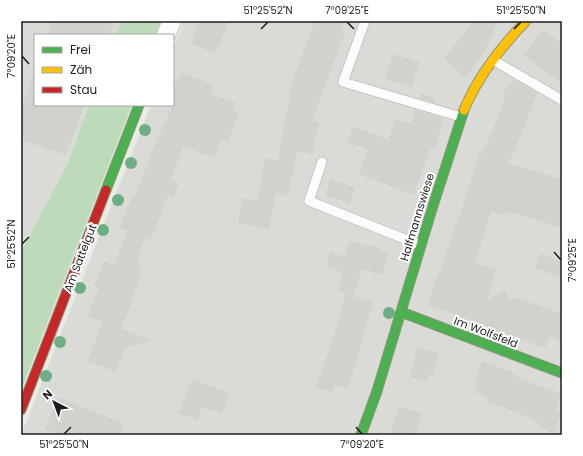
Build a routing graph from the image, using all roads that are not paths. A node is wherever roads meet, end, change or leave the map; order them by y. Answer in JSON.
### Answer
{"nodes":[{"id":1,"x":172,"y":21,"type":"edge"},
{"id":2,"x":365,"y":21,"type":"edge"},
{"id":3,"x":526,"y":21,"type":"edge"},
{"id":4,"x":166,"y":34,"type":"edge"},
{"id":5,"x":493,"y":60,"type":"junction"},
{"id":6,"x":562,"y":100,"type":"edge"},
{"id":7,"x":139,"y":106,"type":"edge"},
{"id":8,"x":461,"y":117,"type":"junction"},
{"id":9,"x":322,"y":162,"type":"dead end"},
{"id":10,"x":420,"y":246,"type":"junction"},
{"id":11,"x":401,"y":312,"type":"junction"},
{"id":12,"x":562,"y":373,"type":"edge"},
{"id":13,"x":21,"y":410,"type":"edge"},
{"id":14,"x":361,"y":435,"type":"edge"}],
"edges":[{"from":1,"to":4,"type":"street"},
{"from":2,"to":8,"type":"lane"},
{"from":3,"to":5,"type":"street","name":"Halfmannswiese"},
{"from":5,"to":6,"type":"lane"},
{"from":5,"to":8,"type":"street","name":"Halfmannswiese"},
{"from":7,"to":13,"type":"street","name":"Am Sattelgut"},
{"from":8,"to":10,"type":"street","name":"Halfmannswiese"},
{"from":9,"to":10,"type":"lane"},
{"from":10,"to":11,"type":"street","name":"Halfmannswiese"},
{"from":11,"to":12,"type":"street","name":"Im Wolfsfeld"},
{"from":11,"to":14,"type":"street","name":"Halfmannswiese"}]}
